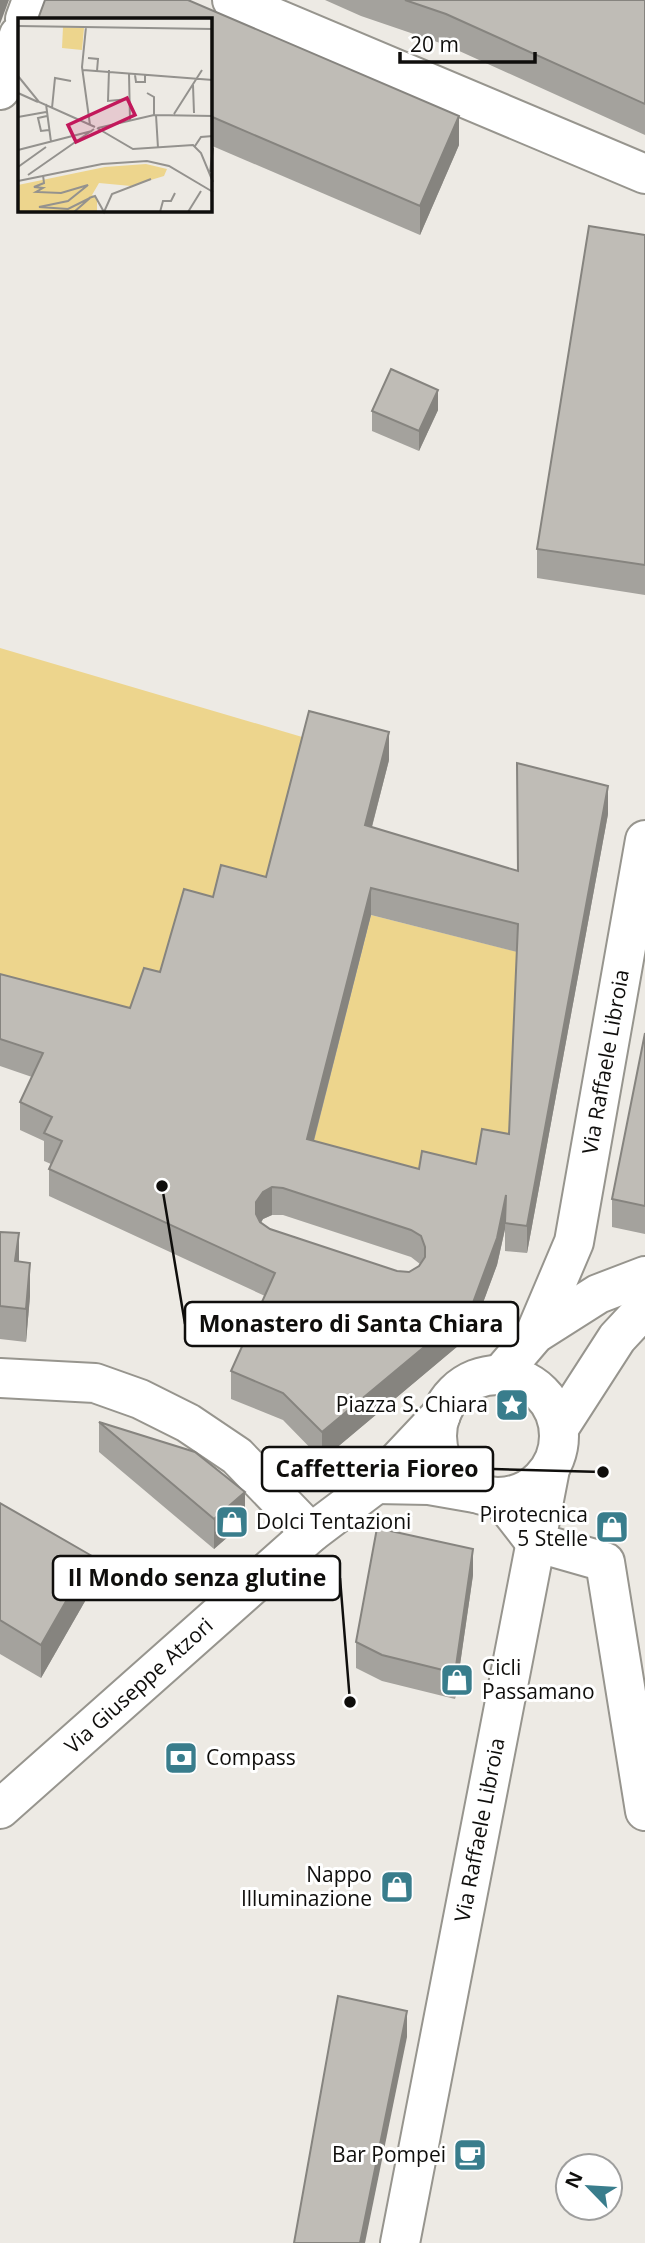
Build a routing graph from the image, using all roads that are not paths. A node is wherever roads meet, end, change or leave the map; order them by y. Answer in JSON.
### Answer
{"nodes":[{"id":1,"x":32,"y":0,"type":"edge"},
{"id":2,"x":232,"y":0,"type":"edge"},
{"id":3,"x":25,"y":18,"type":"edge"},
{"id":4,"x":18,"y":38,"type":"edge"},
{"id":5,"x":0,"y":90,"type":"edge"},
{"id":6,"x":645,"y":174,"type":"edge"},
{"id":7,"x":645,"y":840,"type":"edge"},
{"id":8,"x":574,"y":1242,"type":"junction"},
{"id":9,"x":645,"y":1276,"type":"edge"},
{"id":10,"x":598,"y":1294,"type":"junction"},
{"id":11,"x":645,"y":1308,"type":"edge"},
{"id":12,"x":535,"y":1334,"type":"junction"},
{"id":13,"x":617,"y":1338,"type":"junction"},
{"id":14,"x":500,"y":1374,"type":"junction"},
{"id":15,"x":0,"y":1378,"type":"edge"},
{"id":16,"x":441,"y":1415,"type":"junction"},
{"id":17,"x":559,"y":1428,"type":"junction"},
{"id":18,"x":550,"y":1469,"type":"junction"},
{"id":19,"x":376,"y":1484,"type":"junction"},
{"id":20,"x":489,"y":1495,"type":"junction"},
{"id":21,"x":312,"y":1533,"type":"junction"},
{"id":22,"x":536,"y":1542,"type":"junction"},
{"id":23,"x":0,"y":1809,"type":"edge"},
{"id":24,"x":645,"y":1811,"type":"edge"},
{"id":25,"x":400,"y":2243,"type":"edge"}],
"edges":[{"from":1,"to":3,"type":"street"},
{"from":2,"to":6,"type":"street"},
{"from":4,"to":5,"type":"street"},
{"from":7,"to":8,"type":"street","name":"Via Raffaele Libroia"},
{"from":8,"to":10,"type":"street"},
{"from":8,"to":12,"type":"street","name":"Via Raffaele Libroia"},
{"from":9,"to":10,"type":"street"},
{"from":10,"to":12,"type":"street"},
{"from":10,"to":13,"type":"street"},
{"from":11,"to":13,"type":"street"},
{"from":12,"to":14,"type":"street"},
{"from":13,"to":17,"type":"street"},
{"from":14,"to":16,"type":"street","name":"Via Giuseppe Atzori"},
{"from":14,"to":17,"type":"street"},
{"from":15,"to":21,"type":"street"},
{"from":16,"to":19,"type":"street","name":"Via Giuseppe Atzori"},
{"from":16,"to":20,"type":"street"},
{"from":17,"to":18,"type":"street"},
{"from":18,"to":20,"type":"street"},
{"from":18,"to":22,"type":"street","name":"Via Raffaele Libroia"},
{"from":19,"to":20,"type":"street"},
{"from":19,"to":21,"type":"street","name":"Via Giuseppe Atzori"},
{"from":20,"to":22,"type":"street"},
{"from":21,"to":23,"type":"street","name":"Via Giuseppe Atzori"},
{"from":22,"to":24,"type":"street"},
{"from":22,"to":25,"type":"street","name":"Via Raffaele Libroia"}]}
